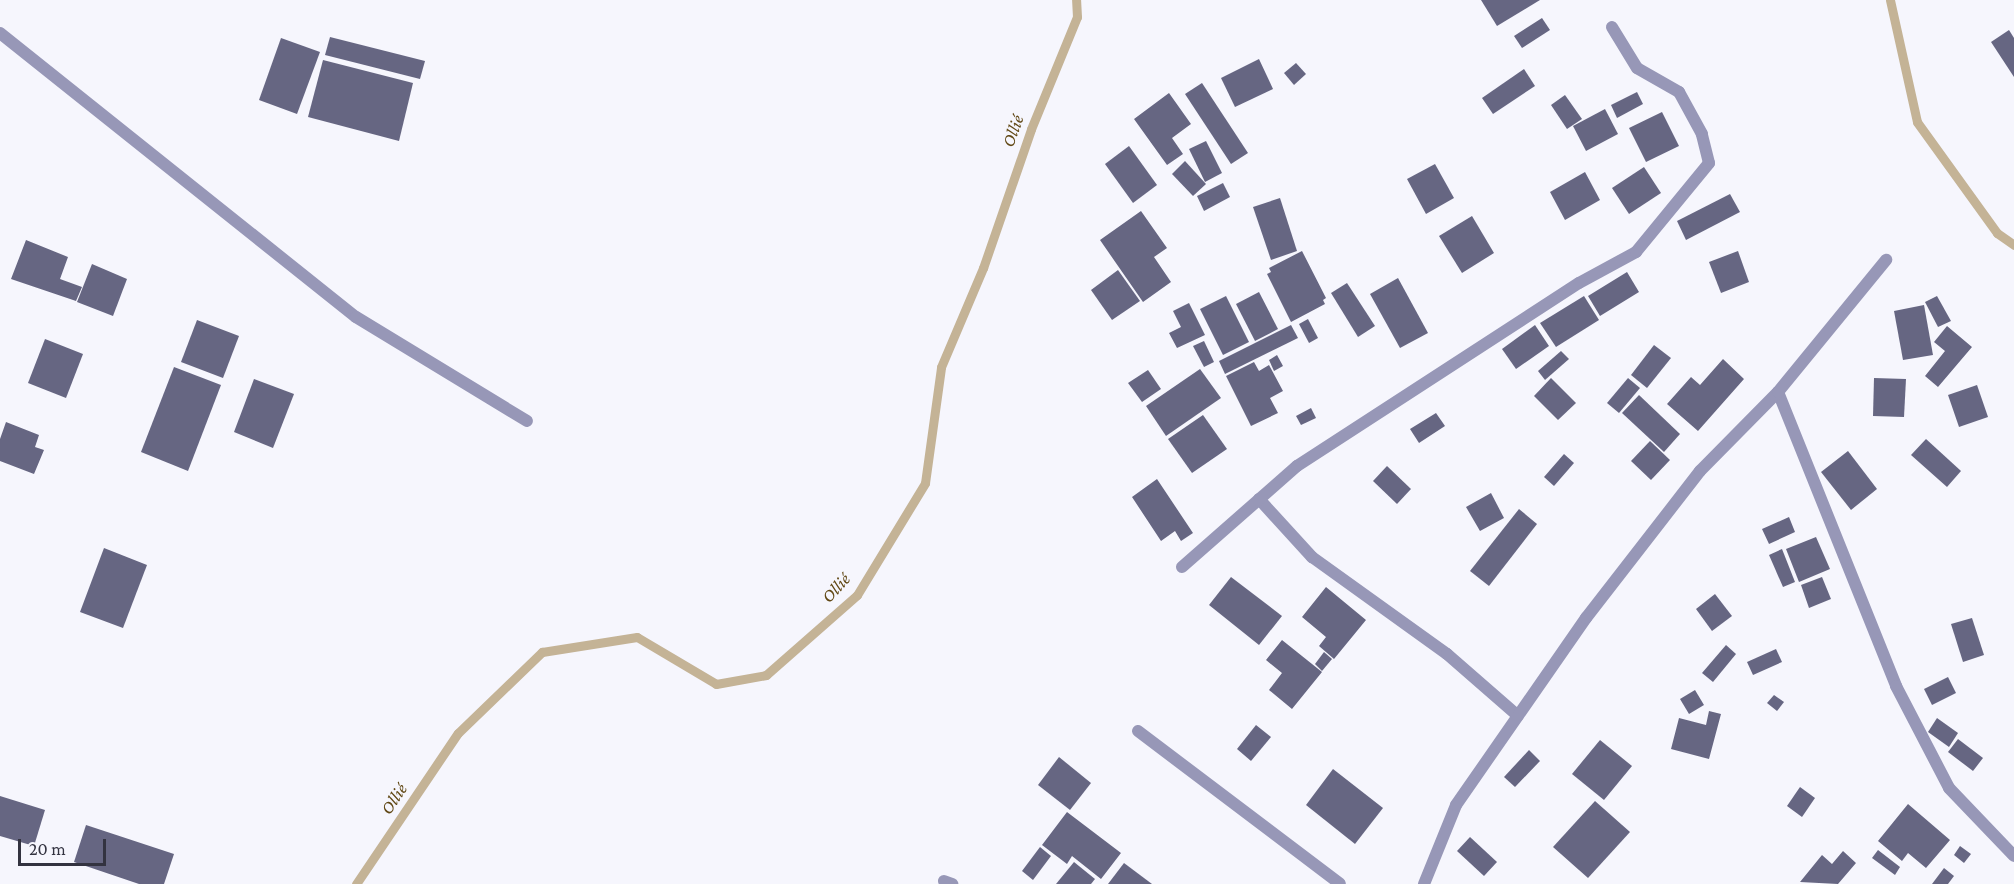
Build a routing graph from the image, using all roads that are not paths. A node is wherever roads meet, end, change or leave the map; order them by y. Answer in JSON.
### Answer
{"nodes":[{"id":1,"x":1612,"y":27,"type":"dead end"},
{"id":2,"x":0,"y":33,"type":"edge"},
{"id":3,"x":1886,"y":260,"type":"dead end"},
{"id":4,"x":1778,"y":392,"type":"junction"},
{"id":5,"x":527,"y":421,"type":"dead end"},
{"id":6,"x":1259,"y":499,"type":"junction"},
{"id":7,"x":1182,"y":567,"type":"dead end"},
{"id":8,"x":1518,"y":716,"type":"junction"},
{"id":9,"x":1138,"y":731,"type":"dead end"},
{"id":10,"x":2014,"y":856,"type":"edge"},
{"id":11,"x":1340,"y":884,"type":"edge"},
{"id":12,"x":1424,"y":884,"type":"edge"}],
"edges":[{"from":1,"to":6,"type":"street"},
{"from":2,"to":5,"type":"street"},
{"from":3,"to":4,"type":"street"},
{"from":4,"to":8,"type":"street"},
{"from":4,"to":10,"type":"street"},
{"from":6,"to":7,"type":"street"},
{"from":6,"to":8,"type":"street"},
{"from":8,"to":12,"type":"street"},
{"from":9,"to":11,"type":"street"}]}
